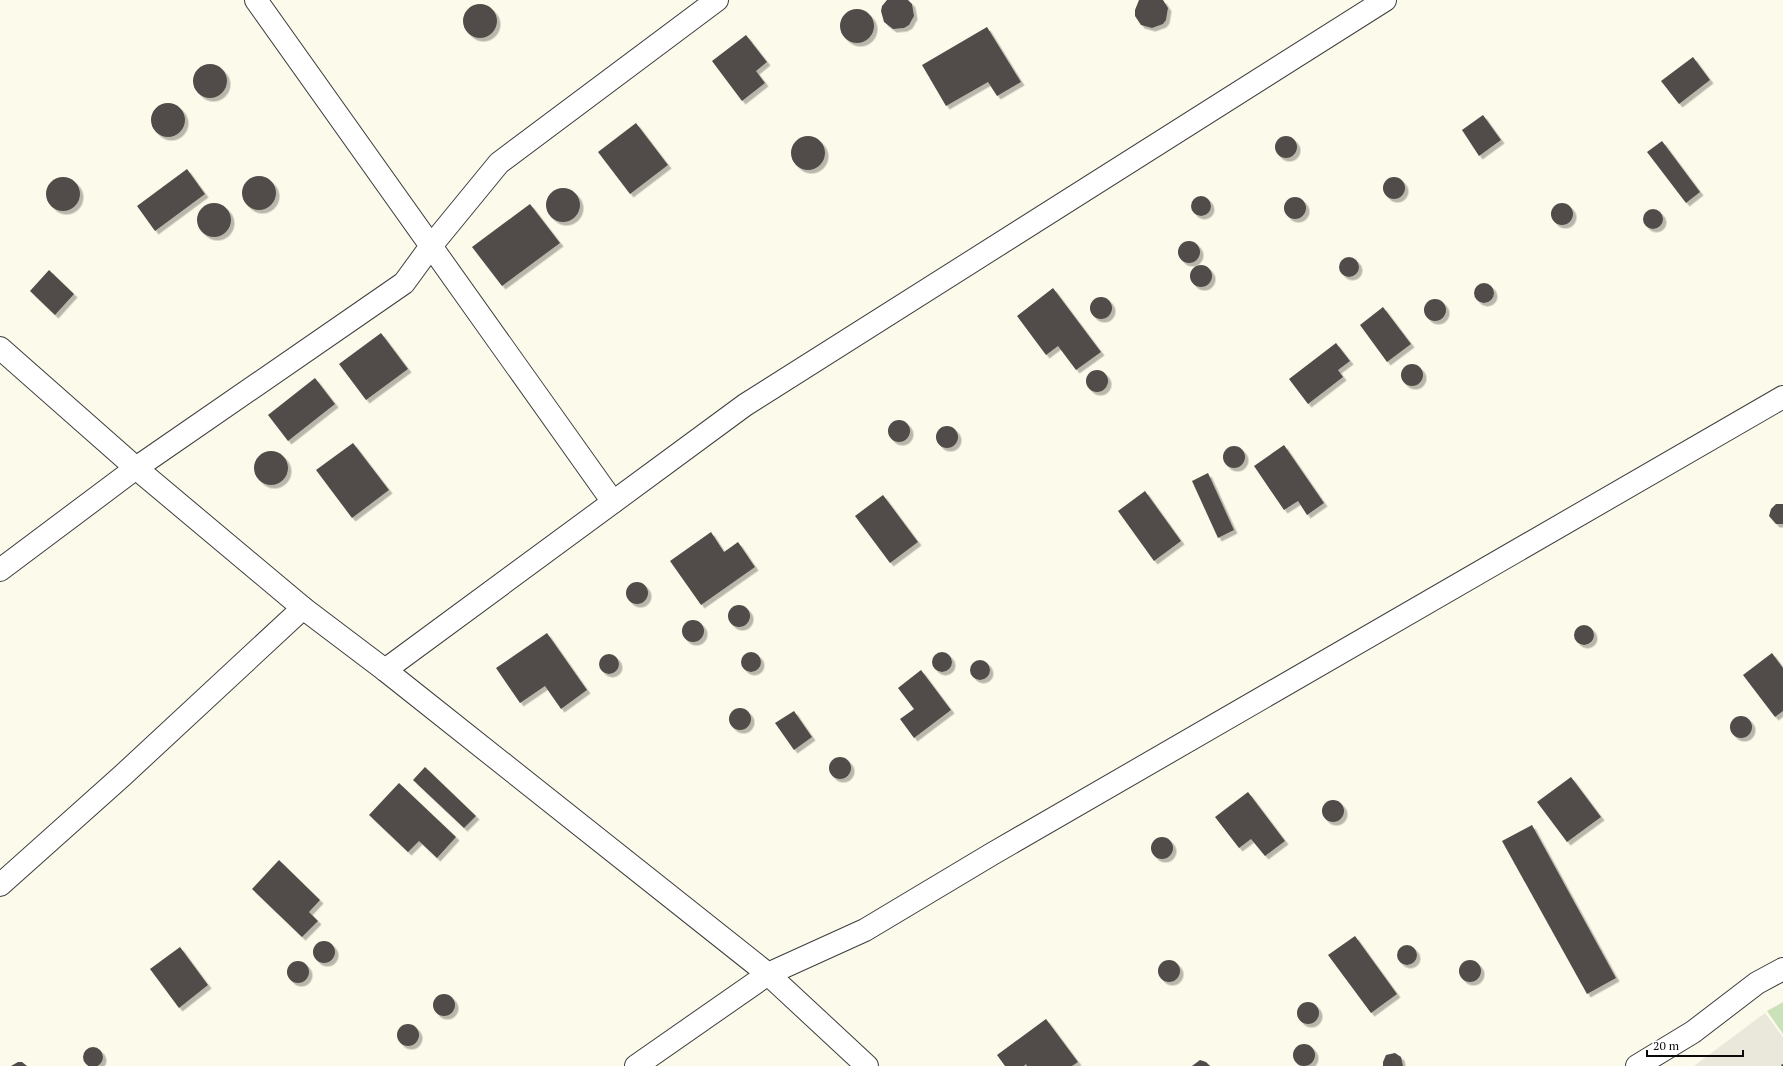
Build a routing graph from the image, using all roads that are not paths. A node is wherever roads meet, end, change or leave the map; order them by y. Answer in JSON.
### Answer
{"nodes":[{"id":1,"x":256,"y":0,"type":"edge"},
{"id":2,"x":717,"y":0,"type":"edge"},
{"id":3,"x":1385,"y":0,"type":"edge"},
{"id":4,"x":431,"y":246,"type":"junction"},
{"id":5,"x":0,"y":348,"type":"edge"},
{"id":6,"x":1783,"y":397,"type":"edge"},
{"id":7,"x":136,"y":468,"type":"junction"},
{"id":8,"x":613,"y":502,"type":"junction"},
{"id":9,"x":0,"y":570,"type":"edge"},
{"id":10,"x":303,"y":608,"type":"junction"},
{"id":11,"x":385,"y":670,"type":"junction"},
{"id":12,"x":0,"y":885,"type":"edge"},
{"id":13,"x":1783,"y":969,"type":"edge"},
{"id":14,"x":768,"y":974,"type":"junction"},
{"id":15,"x":636,"y":1066,"type":"edge"},
{"id":16,"x":867,"y":1066,"type":"edge"},
{"id":17,"x":1638,"y":1066,"type":"edge"}],
"edges":[{"from":1,"to":4,"type":"street"},
{"from":2,"to":4,"type":"street"},
{"from":3,"to":8,"type":"street"},
{"from":4,"to":7,"type":"street"},
{"from":4,"to":8,"type":"street"},
{"from":5,"to":7,"type":"street"},
{"from":6,"to":14,"type":"street"},
{"from":7,"to":9,"type":"street"},
{"from":7,"to":10,"type":"street"},
{"from":8,"to":11,"type":"street"},
{"from":10,"to":11,"type":"street"},
{"from":10,"to":12,"type":"street"},
{"from":11,"to":14,"type":"street"},
{"from":13,"to":17,"type":"street"},
{"from":14,"to":15,"type":"street"},
{"from":14,"to":16,"type":"street"}]}
